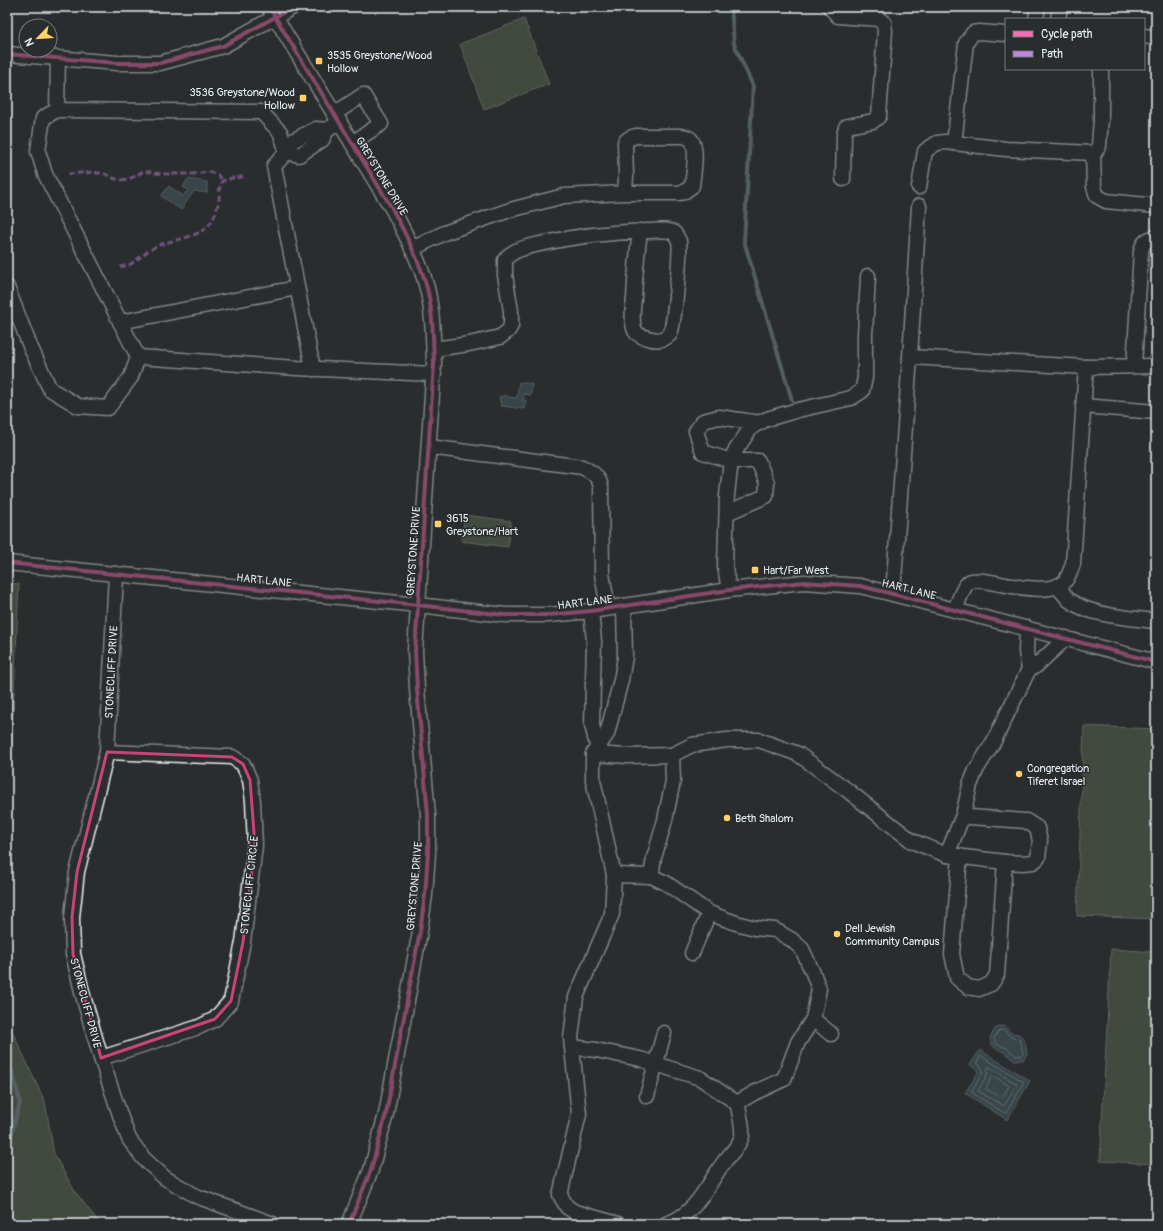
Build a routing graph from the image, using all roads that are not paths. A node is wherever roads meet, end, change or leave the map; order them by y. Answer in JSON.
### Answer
{"nodes":[{"id":1,"x":293,"y":7,"type":"edge"},
{"id":2,"x":830,"y":7,"type":"edge"},
{"id":3,"x":1038,"y":7,"type":"edge"},
{"id":4,"x":1060,"y":7,"type":"edge"},
{"id":5,"x":273,"y":12,"type":"edge"},
{"id":6,"x":1036,"y":18,"type":"edge"},
{"id":7,"x":1058,"y":18,"type":"edge"},
{"id":8,"x":1005,"y":34,"type":"edge"},
{"id":9,"x":1145,"y":36,"type":"edge"},
{"id":10,"x":1156,"y":38,"type":"edge"},
{"id":11,"x":7,"y":54,"type":"edge"},
{"id":12,"x":18,"y":55,"type":"edge"},
{"id":13,"x":58,"y":58,"type":"joint"},
{"id":14,"x":1101,"y":70,"type":"edge"},
{"id":15,"x":57,"y":110,"type":"junction"},
{"id":16,"x":337,"y":118,"type":"junction"},
{"id":17,"x":352,"y":143,"type":"junction"},
{"id":18,"x":954,"y":143,"type":"junction"},
{"id":19,"x":287,"y":152,"type":"junction"},
{"id":20,"x":1093,"y":153,"type":"junction"},
{"id":21,"x":843,"y":179,"type":"dead end"},
{"id":22,"x":919,"y":187,"type":"dead end"},
{"id":23,"x":625,"y":193,"type":"junction"},
{"id":24,"x":919,"y":206,"type":"dead end"},
{"id":25,"x":1156,"y":206,"type":"edge"},
{"id":26,"x":640,"y":231,"type":"junction"},
{"id":27,"x":1156,"y":237,"type":"edge"},
{"id":28,"x":412,"y":249,"type":"junction"},
{"id":29,"x":868,"y":276,"type":"dead end"},
{"id":30,"x":7,"y":287,"type":"edge"},
{"id":31,"x":297,"y":288,"type":"junction"},
{"id":32,"x":120,"y":322,"type":"junction"},
{"id":33,"x":434,"y":349,"type":"junction"},
{"id":34,"x":138,"y":357,"type":"junction"},
{"id":35,"x":910,"y":357,"type":"junction"},
{"id":36,"x":1134,"y":366,"type":"junction"},
{"id":37,"x":1156,"y":366,"type":"edge"},
{"id":38,"x":1086,"y":367,"type":"junction"},
{"id":39,"x":313,"y":369,"type":"junction"},
{"id":40,"x":434,"y":374,"type":"junction"},
{"id":41,"x":1083,"y":406,"type":"junction"},
{"id":42,"x":1156,"y":412,"type":"edge"},
{"id":43,"x":760,"y":422,"type":"junction"},
{"id":44,"x":429,"y":447,"type":"junction"},
{"id":45,"x":731,"y":460,"type":"junction"},
{"id":46,"x":727,"y":513,"type":"junction"},
{"id":47,"x":7,"y":563,"type":"edge"},
{"id":48,"x":116,"y":574,"type":"junction"},
{"id":49,"x":1057,"y":586,"type":"junction"},
{"id":50,"x":729,"y":590,"type":"junction"},
{"id":51,"x":893,"y":594,"type":"junction"},
{"id":52,"x":418,"y":605,"type":"junction"},
{"id":53,"x":624,"y":606,"type":"junction"},
{"id":54,"x":608,"y":608,"type":"junction"},
{"id":55,"x":955,"y":610,"type":"junction"},
{"id":56,"x":590,"y":611,"type":"junction"},
{"id":57,"x":1156,"y":621,"type":"edge"},
{"id":58,"x":1026,"y":628,"type":"junction"},
{"id":59,"x":1066,"y":638,"type":"junction"},
{"id":60,"x":1156,"y":662,"type":"edge"},
{"id":61,"x":1029,"y":668,"type":"junction"},
{"id":62,"x":595,"y":750,"type":"junction"},
{"id":63,"x":106,"y":752,"type":"junction"},
{"id":64,"x":672,"y":755,"type":"junction"},
{"id":65,"x":963,"y":815,"type":"junction"},
{"id":66,"x":954,"y":856,"type":"junction"},
{"id":67,"x":1004,"y":862,"type":"junction"},
{"id":68,"x":614,"y":874,"type":"junction"},
{"id":69,"x":651,"y":876,"type":"junction"},
{"id":70,"x":709,"y":913,"type":"junction"},
{"id":71,"x":692,"y":953,"type":"dead end"},
{"id":72,"x":813,"y":1019,"type":"junction"},
{"id":73,"x":664,"y":1033,"type":"dead end"},
{"id":74,"x":831,"y":1034,"type":"dead end"},
{"id":75,"x":572,"y":1047,"type":"junction"},
{"id":76,"x":101,"y":1058,"type":"junction"},
{"id":77,"x":656,"y":1064,"type":"junction"},
{"id":78,"x":647,"y":1096,"type":"dead end"},
{"id":79,"x":737,"y":1103,"type":"junction"},
{"id":80,"x":273,"y":1224,"type":"edge"},
{"id":81,"x":349,"y":1224,"type":"edge"},
{"id":82,"x":618,"y":1224,"type":"edge"},
{"id":83,"x":666,"y":1224,"type":"edge"}],
"edges":[{"from":1,"to":5,"type":"street"},
{"from":2,"to":21,"type":"street"},
{"from":3,"to":6,"type":"street"},
{"from":4,"to":7,"type":"street"},
{"from":5,"to":13,"type":"street"},
{"from":5,"to":16,"type":"street","name":"GREYSTONE DRIVE"},
{"from":8,"to":18,"type":"street"},
{"from":9,"to":10,"type":"street"},
{"from":11,"to":12,"type":"street"},
{"from":13,"to":15,"type":"street"},
{"from":14,"to":20,"type":"street"},
{"from":15,"to":19,"type":"street"},
{"from":15,"to":32,"type":"street"},
{"from":16,"to":17,"type":"street","name":"GREYSTONE DRIVE"},
{"from":16,"to":17,"type":"street"},
{"from":16,"to":19,"type":"street"},
{"from":17,"to":28,"type":"street","name":"GREYSTONE DRIVE"},
{"from":18,"to":20,"type":"street"},
{"from":18,"to":22,"type":"street"},
{"from":19,"to":31,"type":"street"},
{"from":20,"to":25,"type":"street"},
{"from":23,"to":23,"type":"street"},
{"from":23,"to":28,"type":"street"},
{"from":24,"to":35,"type":"street"},
{"from":26,"to":26,"type":"street"},
{"from":26,"to":33,"type":"street"},
{"from":27,"to":36,"type":"street"},
{"from":28,"to":33,"type":"street","name":"GREYSTONE DRIVE"},
{"from":29,"to":43,"type":"street"},
{"from":30,"to":34,"type":"street"},
{"from":31,"to":32,"type":"street"},
{"from":31,"to":39,"type":"street"},
{"from":32,"to":34,"type":"street"},
{"from":33,"to":40,"type":"street","name":"GREYSTONE DRIVE"},
{"from":34,"to":39,"type":"street"},
{"from":35,"to":38,"type":"street"},
{"from":35,"to":51,"type":"street"},
{"from":36,"to":37,"type":"street"},
{"from":36,"to":38,"type":"street"},
{"from":38,"to":41,"type":"street"},
{"from":39,"to":40,"type":"street"},
{"from":40,"to":44,"type":"street","name":"GREYSTONE DRIVE"},
{"from":41,"to":42,"type":"street"},
{"from":41,"to":49,"type":"street"},
{"from":43,"to":45,"type":"street"},
{"from":43,"to":45,"type":"street"},
{"from":44,"to":52,"type":"street","name":"GREYSTONE DRIVE"},
{"from":44,"to":54,"type":"street"},
{"from":45,"to":46,"type":"street"},
{"from":45,"to":46,"type":"street"},
{"from":46,"to":50,"type":"street"},
{"from":47,"to":48,"type":"street","name":"HART LANE"},
{"from":48,"to":52,"type":"street","name":"HART LANE"},
{"from":48,"to":63,"type":"street","name":"STONECLIFF DRIVE"},
{"from":49,"to":55,"type":"street"},
{"from":49,"to":57,"type":"street"},
{"from":50,"to":51,"type":"street","name":"HART LANE"},
{"from":50,"to":53,"type":"street","name":"HART LANE"},
{"from":51,"to":55,"type":"street","name":"HART LANE"},
{"from":52,"to":56,"type":"street","name":"HART LANE"},
{"from":52,"to":81,"type":"street","name":"GREYSTONE DRIVE"},
{"from":53,"to":54,"type":"street","name":"HART LANE"},
{"from":53,"to":62,"type":"street"},
{"from":54,"to":56,"type":"street","name":"HART LANE"},
{"from":55,"to":58,"type":"street","name":"HART LANE"},
{"from":56,"to":62,"type":"street"},
{"from":58,"to":59,"type":"street","name":"HART LANE"},
{"from":58,"to":61,"type":"street"},
{"from":59,"to":60,"type":"street","name":"HART LANE"},
{"from":59,"to":61,"type":"street"},
{"from":61,"to":65,"type":"street"},
{"from":62,"to":64,"type":"street"},
{"from":62,"to":68,"type":"street"},
{"from":63,"to":76,"type":"street","name":"STONECLIFF DRIVE"},
{"from":63,"to":76,"type":"street","name":"STONECLIFF CIRCLE"},
{"from":64,"to":66,"type":"street"},
{"from":64,"to":69,"type":"street"},
{"from":65,"to":66,"type":"street"},
{"from":65,"to":67,"type":"street"},
{"from":66,"to":67,"type":"street"},
{"from":66,"to":67,"type":"street"},
{"from":68,"to":69,"type":"street"},
{"from":68,"to":75,"type":"street"},
{"from":69,"to":70,"type":"street"},
{"from":70,"to":71,"type":"street"},
{"from":70,"to":72,"type":"street"},
{"from":72,"to":74,"type":"street"},
{"from":72,"to":79,"type":"street"},
{"from":73,"to":77,"type":"street"},
{"from":75,"to":77,"type":"street"},
{"from":75,"to":82,"type":"street"},
{"from":76,"to":80,"type":"street","name":"STONECLIFF DRIVE"},
{"from":77,"to":78,"type":"street"},
{"from":77,"to":79,"type":"street"},
{"from":79,"to":83,"type":"street"}]}
